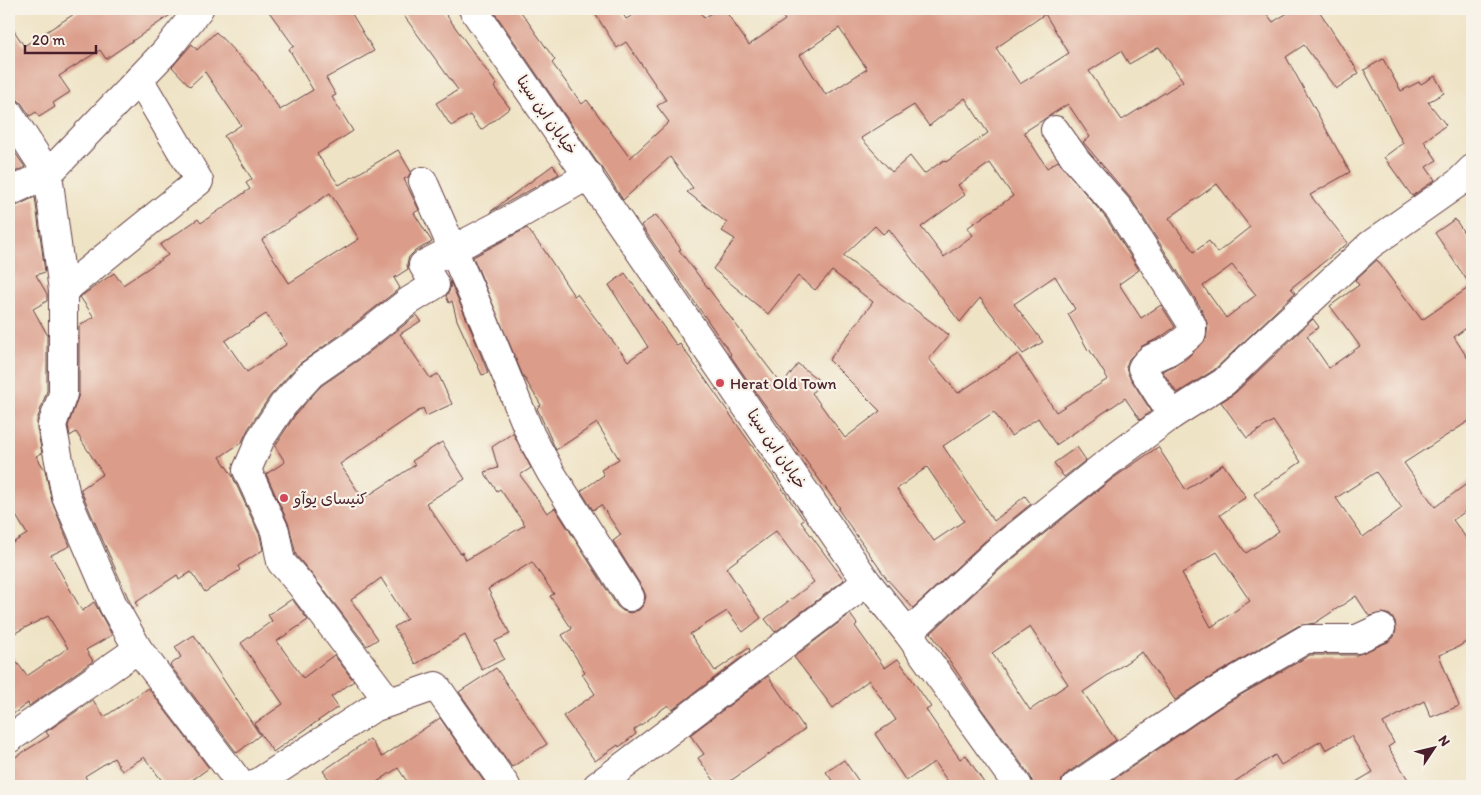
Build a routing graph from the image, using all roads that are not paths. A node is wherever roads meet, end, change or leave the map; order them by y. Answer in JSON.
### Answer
{"nodes":[{"id":1,"x":199,"y":9,"type":"edge"},
{"id":2,"x":473,"y":9,"type":"edge"},
{"id":3,"x":139,"y":79,"type":"junction"},
{"id":4,"x":9,"y":113,"type":"edge"},
{"id":5,"x":1056,"y":130,"type":"dead end"},
{"id":6,"x":1472,"y":169,"type":"edge"},
{"id":7,"x":48,"y":174,"type":"junction"},
{"id":8,"x":589,"y":175,"type":"junction"},
{"id":9,"x":423,"y":181,"type":"dead end"},
{"id":10,"x":9,"y":192,"type":"edge"},
{"id":11,"x":454,"y":249,"type":"junction"},
{"id":12,"x":63,"y":291,"type":"junction"},
{"id":13,"x":1172,"y":415,"type":"junction"},
{"id":14,"x":867,"y":582,"type":"junction"},
{"id":15,"x":630,"y":597,"type":"dead end"},
{"id":16,"x":1381,"y":628,"type":"dead end"},
{"id":17,"x":908,"y":633,"type":"junction"},
{"id":18,"x":138,"y":649,"type":"junction"},
{"id":19,"x":389,"y":702,"type":"junction"},
{"id":20,"x":9,"y":739,"type":"edge"},
{"id":21,"x":242,"y":786,"type":"edge"},
{"id":22,"x":253,"y":786,"type":"edge"},
{"id":23,"x":506,"y":786,"type":"edge"},
{"id":24,"x":597,"y":786,"type":"edge"},
{"id":25,"x":1018,"y":786,"type":"edge"},
{"id":26,"x":1076,"y":786,"type":"edge"}],
"edges":[{"from":1,"to":3,"type":"street"},
{"from":2,"to":8,"type":"street","name":"خیابان ابن سینا"},
{"from":3,"to":7,"type":"street"},
{"from":3,"to":12,"type":"street"},
{"from":4,"to":7,"type":"street"},
{"from":5,"to":13,"type":"street"},
{"from":6,"to":13,"type":"street"},
{"from":7,"to":10,"type":"street"},
{"from":7,"to":12,"type":"street"},
{"from":8,"to":11,"type":"street"},
{"from":8,"to":14,"type":"street","name":"خیابان ابن سینا"},
{"from":9,"to":11,"type":"street"},
{"from":11,"to":15,"type":"street"},
{"from":11,"to":19,"type":"street"},
{"from":12,"to":18,"type":"street"},
{"from":13,"to":17,"type":"street"},
{"from":14,"to":17,"type":"street","name":"خیابان ابن سینا"},
{"from":14,"to":24,"type":"street"},
{"from":16,"to":26,"type":"street"},
{"from":17,"to":25,"type":"street","name":"خیابان ابن سینا"},
{"from":18,"to":20,"type":"street"},
{"from":18,"to":21,"type":"street"},
{"from":19,"to":22,"type":"street"},
{"from":19,"to":23,"type":"street"}]}
